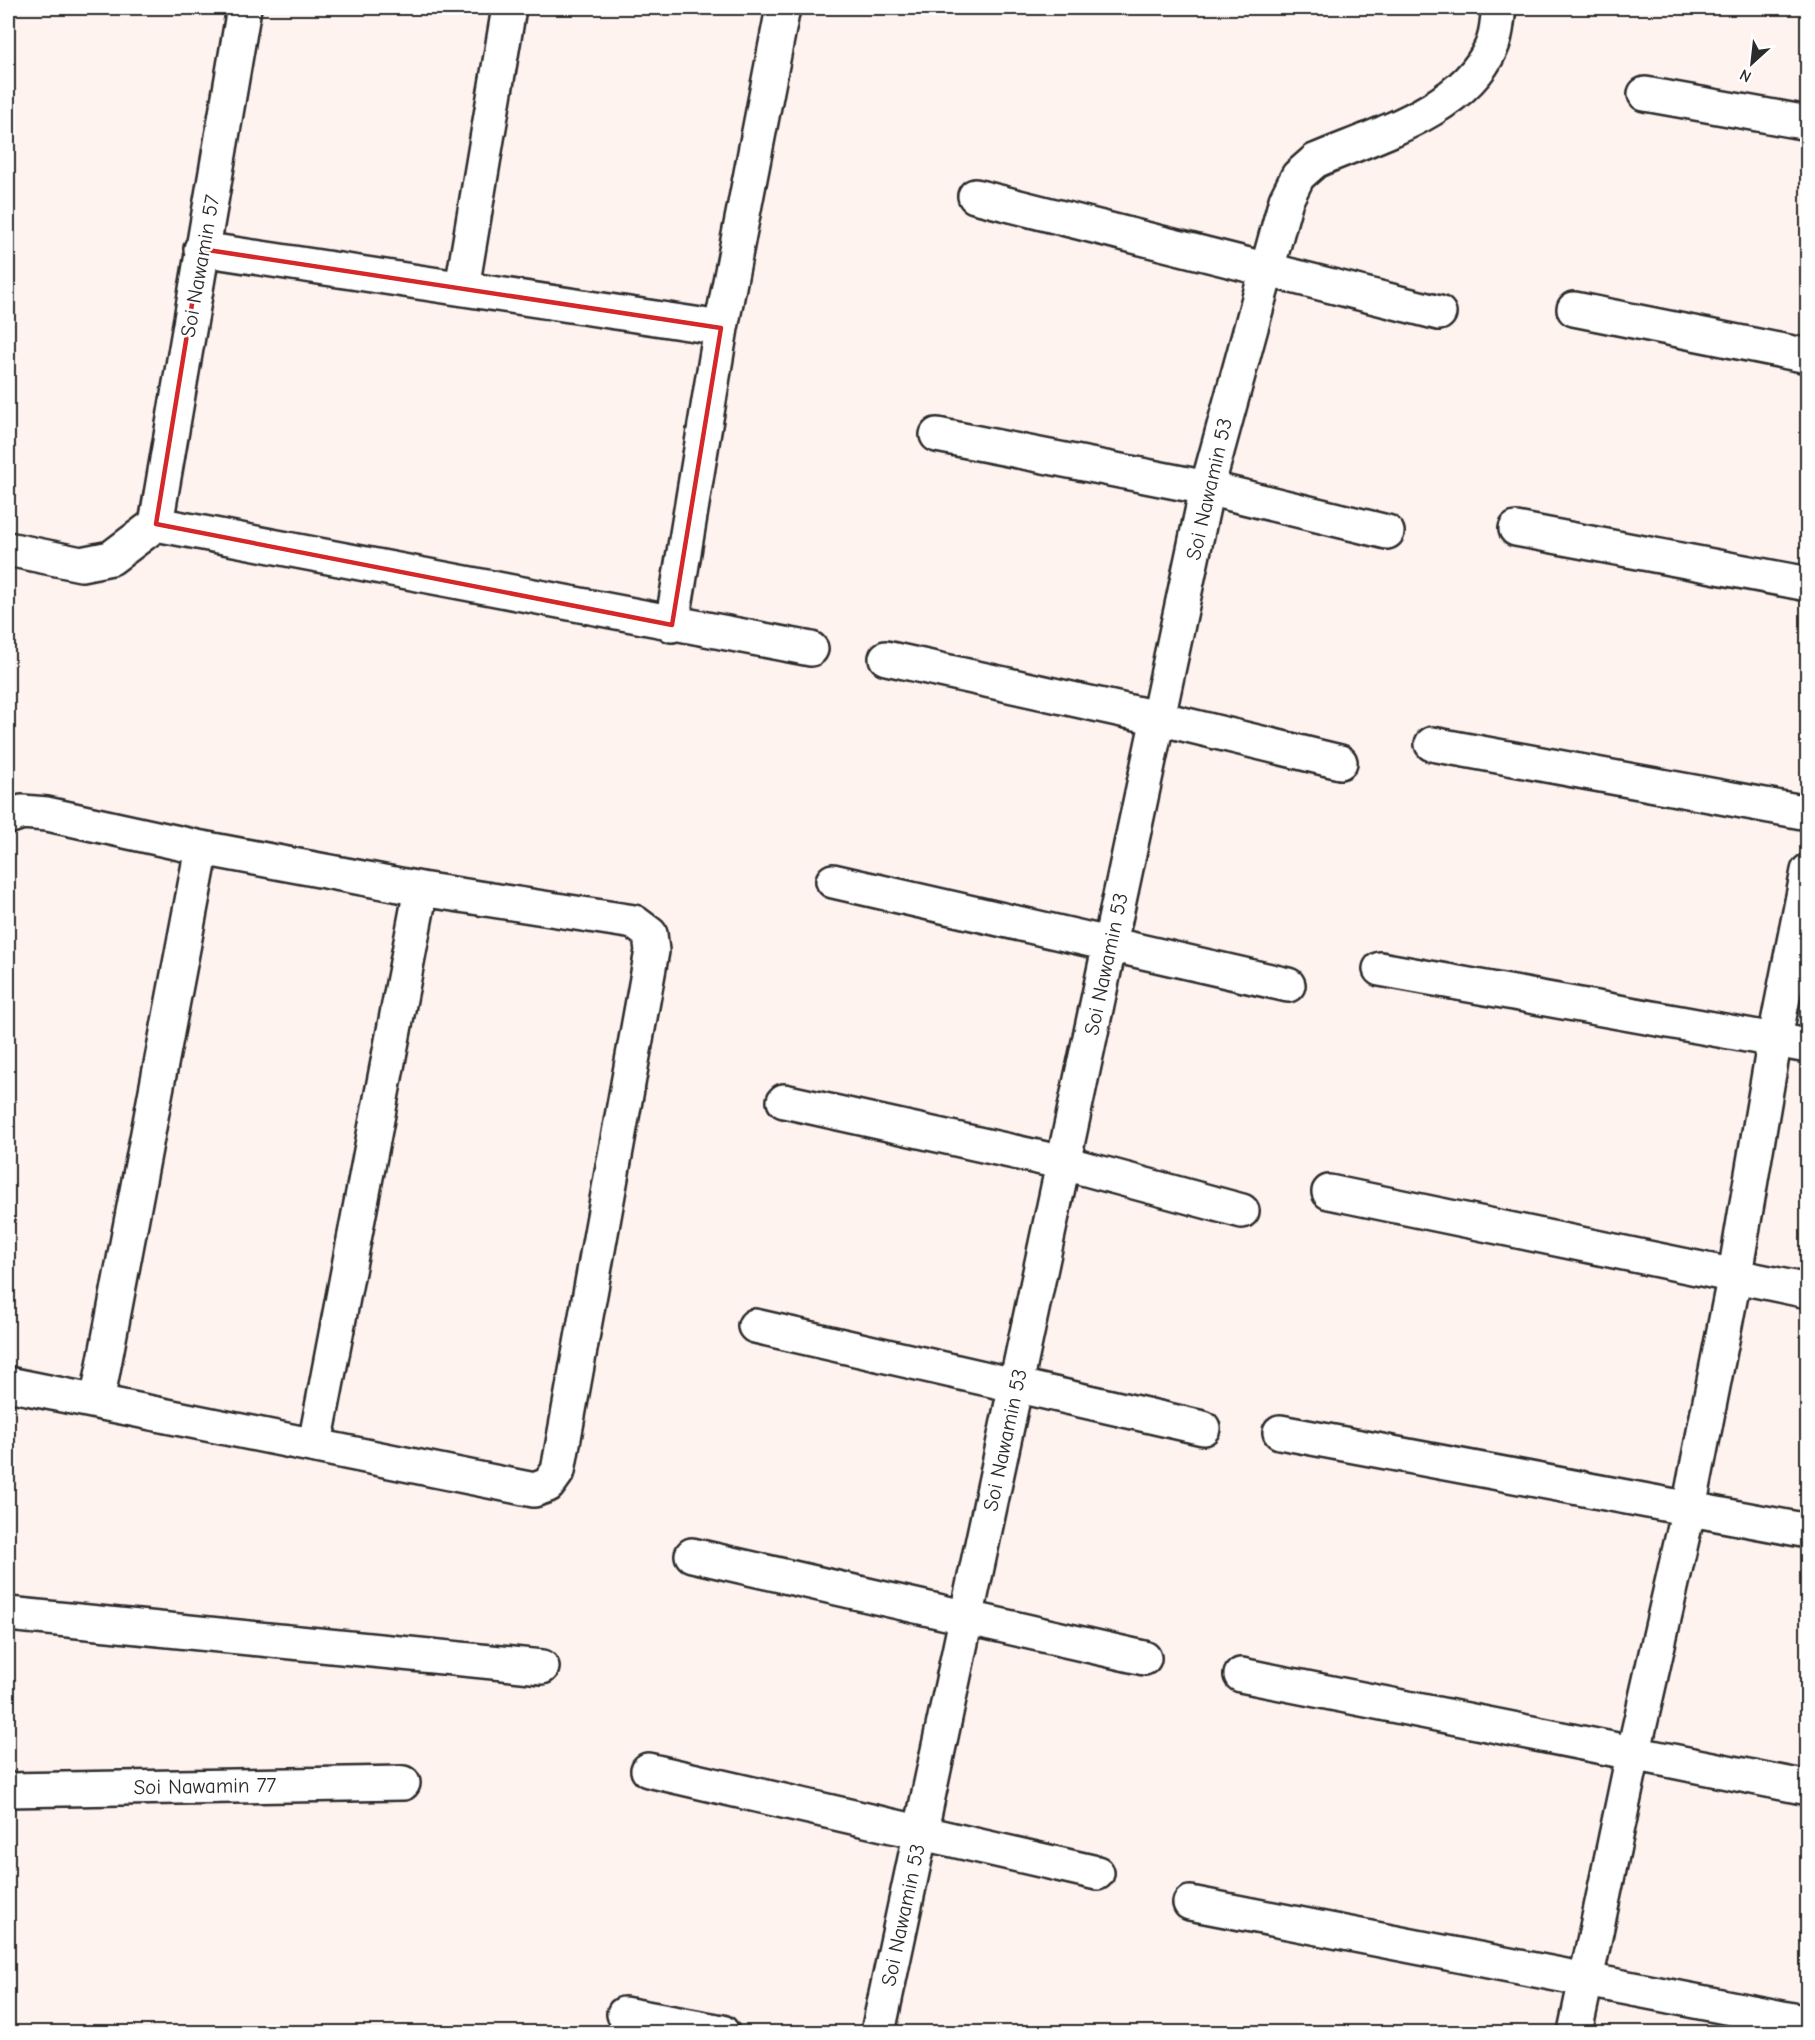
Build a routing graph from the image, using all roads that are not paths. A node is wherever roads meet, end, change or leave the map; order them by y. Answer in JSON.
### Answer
{"nodes":[{"id":1,"x":244,"y":8,"type":"edge"},
{"id":2,"x":509,"y":8,"type":"edge"},
{"id":3,"x":783,"y":8,"type":"edge"},
{"id":4,"x":1499,"y":8,"type":"edge"},
{"id":5,"x":1645,"y":94,"type":"dead end"},
{"id":6,"x":1808,"y":123,"type":"edge"},
{"id":7,"x":975,"y":196,"type":"dead end"},
{"id":8,"x":201,"y":249,"type":"junction"},
{"id":9,"x":1266,"y":267,"type":"junction"},
{"id":10,"x":462,"y":288,"type":"junction"},
{"id":11,"x":1574,"y":309,"type":"dead end"},
{"id":12,"x":1439,"y":313,"type":"dead end"},
{"id":13,"x":721,"y":328,"type":"junction"},
{"id":14,"x":1808,"y":356,"type":"edge"},
{"id":15,"x":937,"y":435,"type":"dead end"},
{"id":16,"x":1207,"y":488,"type":"junction"},
{"id":17,"x":156,"y":524,"type":"junction"},
{"id":18,"x":1516,"y":529,"type":"dead end"},
{"id":19,"x":1387,"y":532,"type":"dead end"},
{"id":20,"x":8,"y":549,"type":"edge"},
{"id":21,"x":1808,"y":584,"type":"edge"},
{"id":22,"x":672,"y":625,"type":"junction"},
{"id":23,"x":811,"y":649,"type":"dead end"},
{"id":24,"x":886,"y":658,"type":"dead end"},
{"id":25,"x":1158,"y":718,"type":"junction"},
{"id":26,"x":1432,"y":744,"type":"dead end"},
{"id":27,"x":1340,"y":762,"type":"dead end"},
{"id":28,"x":1808,"y":813,"type":"edge"},
{"id":29,"x":8,"y":817,"type":"edge"},
{"id":30,"x":202,"y":848,"type":"junction"},
{"id":31,"x":1808,"y":871,"type":"edge"},
{"id":32,"x":833,"y":881,"type":"dead end"},
{"id":33,"x":421,"y":889,"type":"junction"},
{"id":34,"x":1111,"y":943,"type":"junction"},
{"id":35,"x":1380,"y":969,"type":"dead end"},
{"id":36,"x":1288,"y":985,"type":"dead end"},
{"id":37,"x":1775,"y":1038,"type":"junction"},
{"id":38,"x":1808,"y":1046,"type":"edge"},
{"id":39,"x":784,"y":1101,"type":"dead end"},
{"id":40,"x":1064,"y":1163,"type":"junction"},
{"id":41,"x":1329,"y":1192,"type":"dead end"},
{"id":42,"x":1242,"y":1211,"type":"dead end"},
{"id":43,"x":1735,"y":1274,"type":"junction"},
{"id":44,"x":1808,"y":1291,"type":"edge"},
{"id":45,"x":755,"y":1326,"type":"dead end"},
{"id":46,"x":8,"y":1384,"type":"edge"},
{"id":47,"x":1016,"y":1385,"type":"junction"},
{"id":48,"x":97,"y":1402,"type":"junction"},
{"id":49,"x":1203,"y":1428,"type":"dead end"},
{"id":50,"x":1280,"y":1432,"type":"dead end"},
{"id":51,"x":315,"y":1444,"type":"junction"},
{"id":52,"x":1689,"y":1508,"type":"junction"},
{"id":53,"x":1808,"y":1531,"type":"edge"},
{"id":54,"x":692,"y":1555,"type":"dead end"},
{"id":55,"x":8,"y":1614,"type":"edge"},
{"id":56,"x":967,"y":1617,"type":"junction"},
{"id":57,"x":1144,"y":1658,"type":"dead end"},
{"id":58,"x":542,"y":1667,"type":"dead end"},
{"id":59,"x":1241,"y":1675,"type":"dead end"},
{"id":60,"x":1633,"y":1755,"type":"junction"},
{"id":61,"x":648,"y":1770,"type":"dead end"},
{"id":62,"x":403,"y":1783,"type":"dead end"},
{"id":63,"x":1808,"y":1788,"type":"edge"},
{"id":64,"x":8,"y":1790,"type":"edge"},
{"id":65,"x":921,"y":1833,"type":"junction"},
{"id":66,"x":1097,"y":1873,"type":"dead end"},
{"id":67,"x":1190,"y":1902,"type":"dead end"},
{"id":68,"x":1586,"y":1979,"type":"junction"},
{"id":69,"x":624,"y":2014,"type":"dead end"},
{"id":70,"x":1808,"y":2023,"type":"edge"},
{"id":71,"x":722,"y":2032,"type":"edge"},
{"id":72,"x":879,"y":2032,"type":"edge"},
{"id":73,"x":1575,"y":2032,"type":"edge"}],
"edges":[{"from":1,"to":8,"type":"street","name":"Soi Nawamin 57"},
{"from":2,"to":10,"type":"street"},
{"from":3,"to":13,"type":"street"},
{"from":4,"to":9,"type":"street","name":"Soi Nawamin 53"},
{"from":5,"to":6,"type":"street"},
{"from":7,"to":9,"type":"street"},
{"from":8,"to":10,"type":"street"},
{"from":8,"to":17,"type":"street","name":"Soi Nawamin 57"},
{"from":9,"to":12,"type":"street"},
{"from":9,"to":16,"type":"street","name":"Soi Nawamin 53"},
{"from":10,"to":13,"type":"street"},
{"from":11,"to":14,"type":"street"},
{"from":13,"to":22,"type":"street"},
{"from":15,"to":16,"type":"street"},
{"from":16,"to":19,"type":"street"},
{"from":16,"to":25,"type":"street","name":"Soi Nawamin 53"},
{"from":17,"to":20,"type":"street"},
{"from":17,"to":22,"type":"street"},
{"from":18,"to":21,"type":"street"},
{"from":22,"to":23,"type":"street"},
{"from":24,"to":25,"type":"street"},
{"from":25,"to":27,"type":"street"},
{"from":25,"to":34,"type":"street","name":"Soi Nawamin 53"},
{"from":26,"to":28,"type":"street"},
{"from":29,"to":30,"type":"street"},
{"from":30,"to":33,"type":"street"},
{"from":30,"to":48,"type":"street"},
{"from":31,"to":37,"type":"street"},
{"from":32,"to":34,"type":"street"},
{"from":33,"to":51,"type":"street"},
{"from":33,"to":51,"type":"street"},
{"from":34,"to":36,"type":"street"},
{"from":34,"to":40,"type":"street","name":"Soi Nawamin 53"},
{"from":35,"to":37,"type":"street"},
{"from":37,"to":38,"type":"street"},
{"from":37,"to":43,"type":"street"},
{"from":39,"to":40,"type":"street"},
{"from":40,"to":42,"type":"street"},
{"from":40,"to":47,"type":"street","name":"Soi Nawamin 53"},
{"from":41,"to":43,"type":"street"},
{"from":43,"to":44,"type":"street"},
{"from":43,"to":52,"type":"street"},
{"from":45,"to":47,"type":"street"},
{"from":46,"to":48,"type":"street"},
{"from":47,"to":49,"type":"street"},
{"from":47,"to":56,"type":"street","name":"Soi Nawamin 53"},
{"from":48,"to":51,"type":"street"},
{"from":50,"to":52,"type":"street"},
{"from":52,"to":53,"type":"street"},
{"from":52,"to":60,"type":"street"},
{"from":54,"to":56,"type":"street"},
{"from":55,"to":58,"type":"street"},
{"from":56,"to":57,"type":"street"},
{"from":56,"to":65,"type":"street","name":"Soi Nawamin 53"},
{"from":59,"to":60,"type":"street"},
{"from":60,"to":63,"type":"street"},
{"from":60,"to":68,"type":"street"},
{"from":61,"to":65,"type":"street"},
{"from":62,"to":64,"type":"street","name":"Soi Nawamin 77"},
{"from":65,"to":66,"type":"street"},
{"from":65,"to":72,"type":"street","name":"Soi Nawamin 53"},
{"from":67,"to":68,"type":"street"},
{"from":68,"to":70,"type":"street"},
{"from":68,"to":73,"type":"street"},
{"from":69,"to":71,"type":"street"}]}
